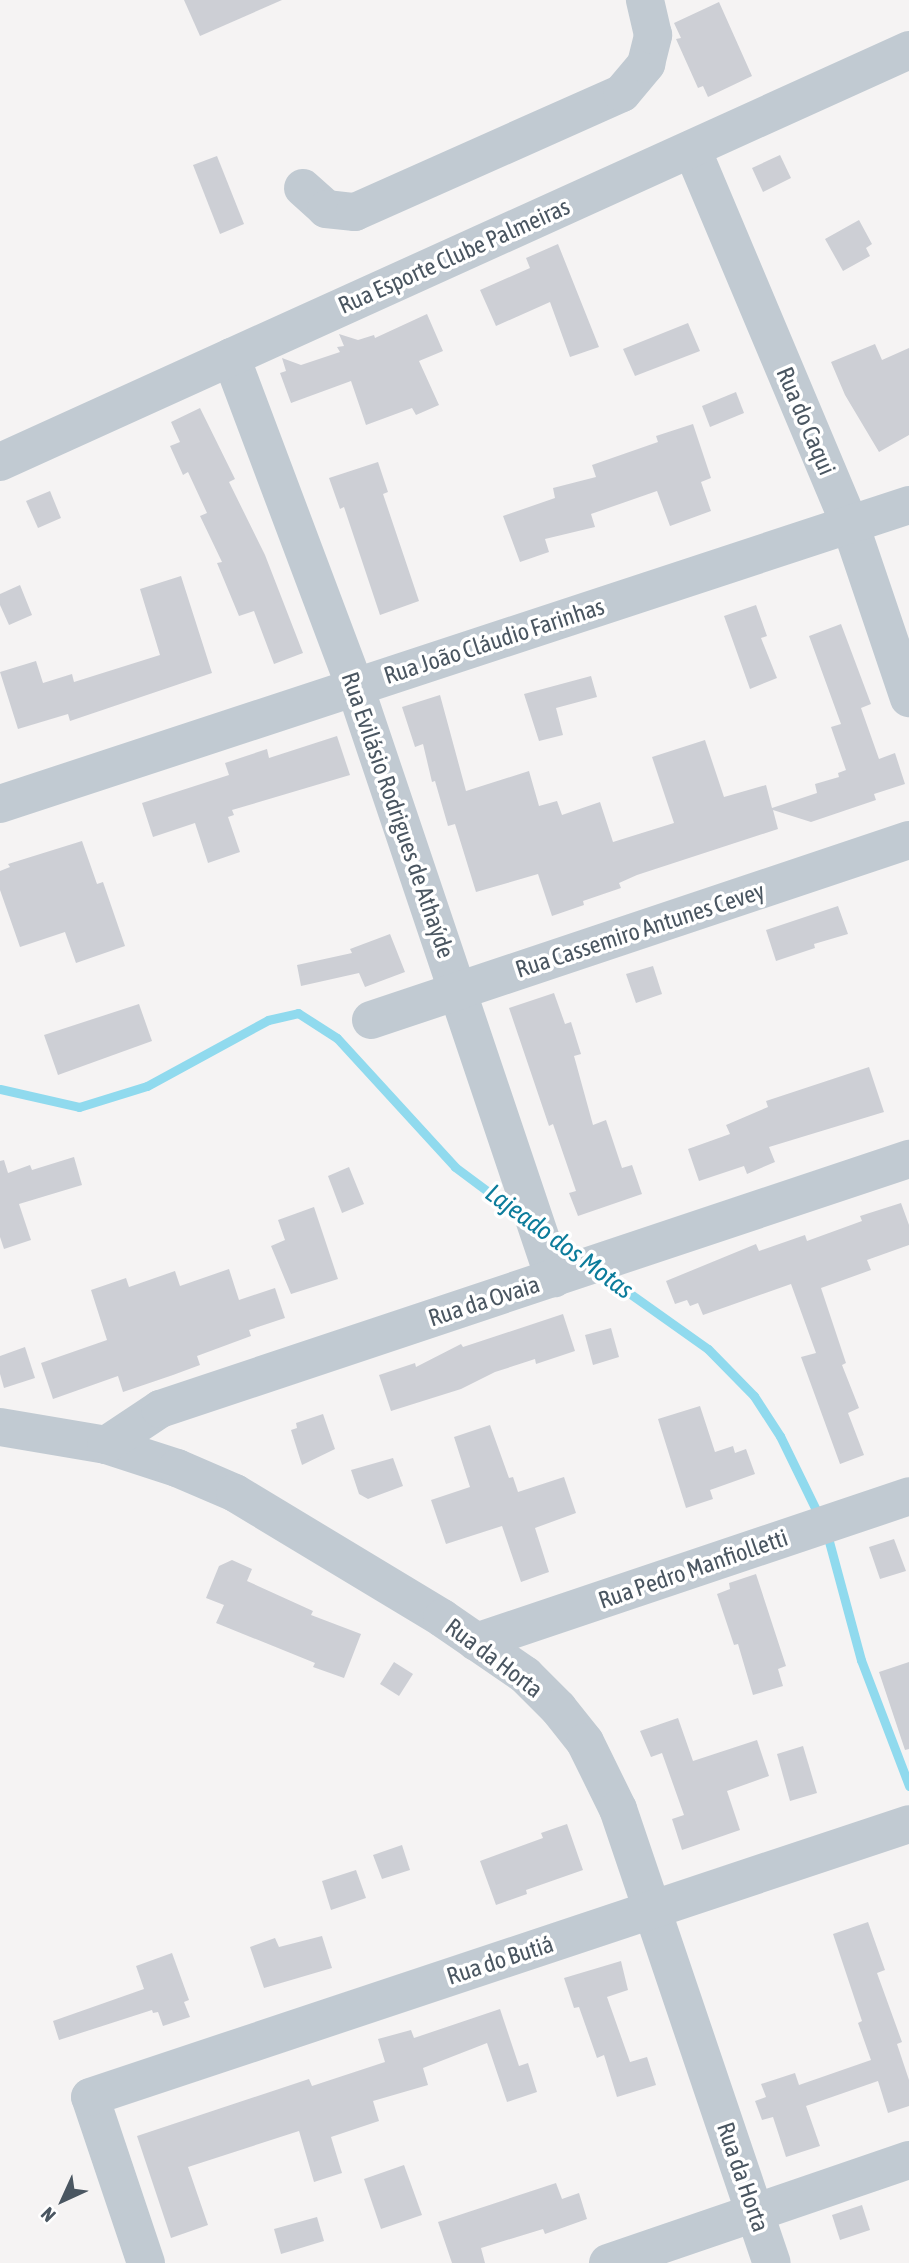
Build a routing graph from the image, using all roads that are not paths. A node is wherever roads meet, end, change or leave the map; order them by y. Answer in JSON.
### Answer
{"nodes":[{"id":1,"x":645,"y":0,"type":"edge"},
{"id":2,"x":909,"y":50,"type":"edge"},
{"id":3,"x":692,"y":149,"type":"junction"},
{"id":4,"x":303,"y":188,"type":"dead end"},
{"id":5,"x":231,"y":357,"type":"junction"},
{"id":6,"x":0,"y":462,"type":"edge"},
{"id":7,"x":909,"y":505,"type":"edge"},
{"id":8,"x":850,"y":524,"type":"junction"},
{"id":9,"x":355,"y":687,"type":"junction"},
{"id":10,"x":909,"y":698,"type":"edge"},
{"id":11,"x":0,"y":804,"type":"edge"},
{"id":12,"x":909,"y":840,"type":"edge"},
{"id":13,"x":458,"y":991,"type":"junction"},
{"id":14,"x":371,"y":1020,"type":"dead end"},
{"id":15,"x":909,"y":1159,"type":"edge"},
{"id":16,"x":550,"y":1253,"type":"junction"},
{"id":17,"x":0,"y":1427,"type":"edge"},
{"id":18,"x":106,"y":1445,"type":"junction"},
{"id":19,"x":909,"y":1496,"type":"edge"},
{"id":20,"x":477,"y":1642,"type":"junction"},
{"id":21,"x":908,"y":1824,"type":"edge"},
{"id":22,"x":653,"y":1909,"type":"junction"},
{"id":23,"x":909,"y":2160,"type":"edge"},
{"id":24,"x":755,"y":2213,"type":"junction"},
{"id":25,"x":146,"y":2263,"type":"edge"},
{"id":26,"x":608,"y":2263,"type":"edge"},
{"id":27,"x":772,"y":2263,"type":"edge"}],
"edges":[{"from":1,"to":4,"type":"street"},
{"from":2,"to":3,"type":"street","name":"Rua Esporte Clube Palmeiras"},
{"from":3,"to":5,"type":"street","name":"Rua Esporte Clube Palmeiras"},
{"from":3,"to":8,"type":"street","name":"Rua do Caqui"},
{"from":5,"to":6,"type":"street","name":"Rua Esporte Clube Palmeiras"},
{"from":5,"to":9,"type":"street","name":"Rua Evilásio Rodrigues de Athaýde"},
{"from":7,"to":8,"type":"street","name":"Rua João Cláudio Farinhas"},
{"from":8,"to":9,"type":"street","name":"Rua João Cláudio Farinhas"},
{"from":8,"to":10,"type":"street","name":"Rua do Caqui"},
{"from":9,"to":11,"type":"street","name":"Rua João Cláudio Farinhas"},
{"from":9,"to":13,"type":"street","name":"Rua Evilásio Rodrigues de Athaýde"},
{"from":12,"to":13,"type":"street","name":"Rua Cassemiro Antunes Cevey"},
{"from":13,"to":14,"type":"street","name":"Rua Cassemiro Antunes Cevey"},
{"from":13,"to":16,"type":"street","name":"Rua Evilásio Rodrigues de Athaýde"},
{"from":15,"to":16,"type":"street","name":"Rua da Ovaia"},
{"from":16,"to":18,"type":"street","name":"Rua da Ovaia"},
{"from":17,"to":18,"type":"street","name":"Rua da Horta"},
{"from":18,"to":20,"type":"street","name":"Rua da Horta"},
{"from":19,"to":20,"type":"street","name":"Rua Pedro Manfiolletti"},
{"from":20,"to":22,"type":"street","name":"Rua da Horta"},
{"from":21,"to":22,"type":"street","name":"Rua do Butiá"},
{"from":22,"to":24,"type":"street","name":"Rua da Horta"},
{"from":22,"to":25,"type":"street","name":"Rua do Butiá"},
{"from":23,"to":24,"type":"street"},
{"from":24,"to":26,"type":"street"},
{"from":24,"to":27,"type":"street","name":"Rua da Horta"}]}
